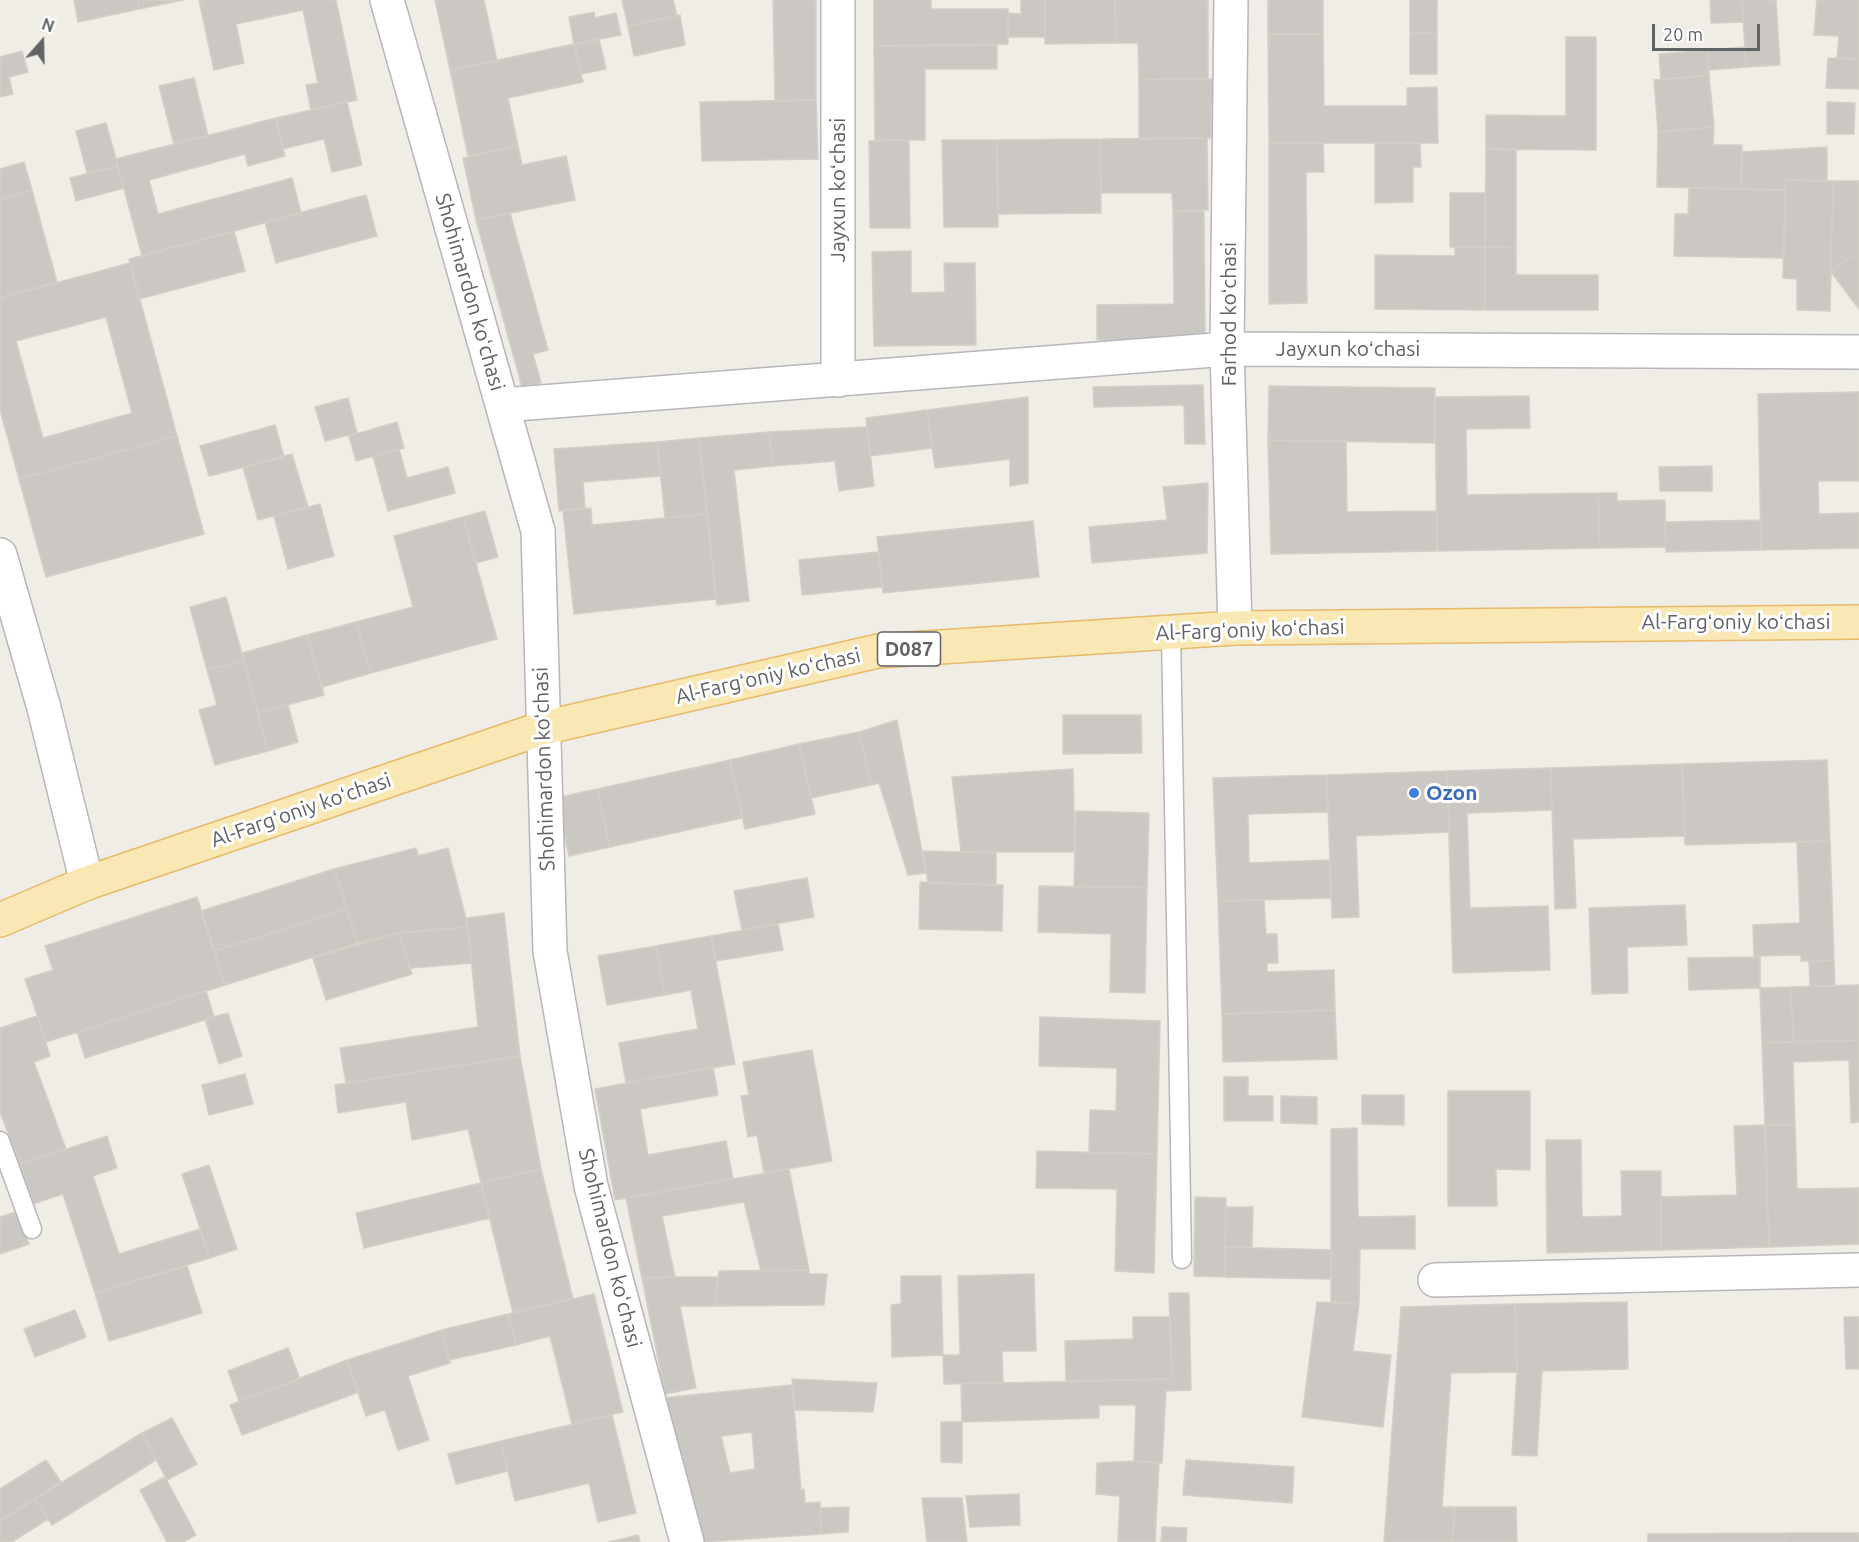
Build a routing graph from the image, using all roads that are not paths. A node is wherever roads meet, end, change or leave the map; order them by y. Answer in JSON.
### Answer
{"nodes":[{"id":1,"x":387,"y":0,"type":"edge"},
{"id":2,"x":838,"y":0,"type":"edge"},
{"id":3,"x":1231,"y":0,"type":"edge"},
{"id":4,"x":1227,"y":349,"type":"junction"},
{"id":5,"x":1859,"y":352,"type":"edge"},
{"id":6,"x":838,"y":380,"type":"junction"},
{"id":7,"x":503,"y":405,"type":"junction"},
{"id":8,"x":0,"y":555,"type":"edge"},
{"id":9,"x":1859,"y":622,"type":"edge"},
{"id":10,"x":1235,"y":628,"type":"junction"},
{"id":11,"x":1171,"y":633,"type":"junction"},
{"id":12,"x":543,"y":728,"type":"junction"},
{"id":13,"x":87,"y":883,"type":"junction"},
{"id":14,"x":0,"y":920,"type":"edge"},
{"id":15,"x":0,"y":1141,"type":"edge"},
{"id":16,"x":32,"y":1229,"type":"dead end"},
{"id":17,"x":1182,"y":1259,"type":"dead end"},
{"id":18,"x":1859,"y":1270,"type":"edge"},
{"id":19,"x":1435,"y":1280,"type":"dead end"},
{"id":20,"x":687,"y":1542,"type":"edge"}],
"edges":[{"from":1,"to":7,"type":"street","name":"Shohimardon koʻchasi"},
{"from":2,"to":6,"type":"street","name":"Jayxun koʻchasi"},
{"from":3,"to":4,"type":"street","name":"Farhod koʻchasi"},
{"from":4,"to":5,"type":"street","name":"Jayxun koʻchasi"},
{"from":4,"to":6,"type":"street","name":"Jayxun koʻchasi"},
{"from":4,"to":10,"type":"street","name":"Farhod koʻchasi"},
{"from":6,"to":7,"type":"street","name":"Jayxun koʻchasi"},
{"from":7,"to":12,"type":"street","name":"Shohimardon koʻchasi"},
{"from":8,"to":13,"type":"street"},
{"from":9,"to":10,"type":"main road","name":"Al-Fargʻoniy koʻchasi","number":"D087"},
{"from":10,"to":11,"type":"main road","name":"Al-Fargʻoniy koʻchasi","number":"D087"},
{"from":11,"to":12,"type":"main road","name":"Al-Fargʻoniy koʻchasi","number":"D087"},
{"from":11,"to":17,"type":"lane"},
{"from":12,"to":13,"type":"main road","name":"Al-Fargʻoniy koʻchasi","number":"D087"},
{"from":12,"to":20,"type":"street","name":"Shohimardon koʻchasi"},
{"from":13,"to":14,"type":"main road","name":"Al-Fargʻoniy koʻchasi","number":"D087"},
{"from":15,"to":16,"type":"lane"},
{"from":18,"to":19,"type":"street"}]}
